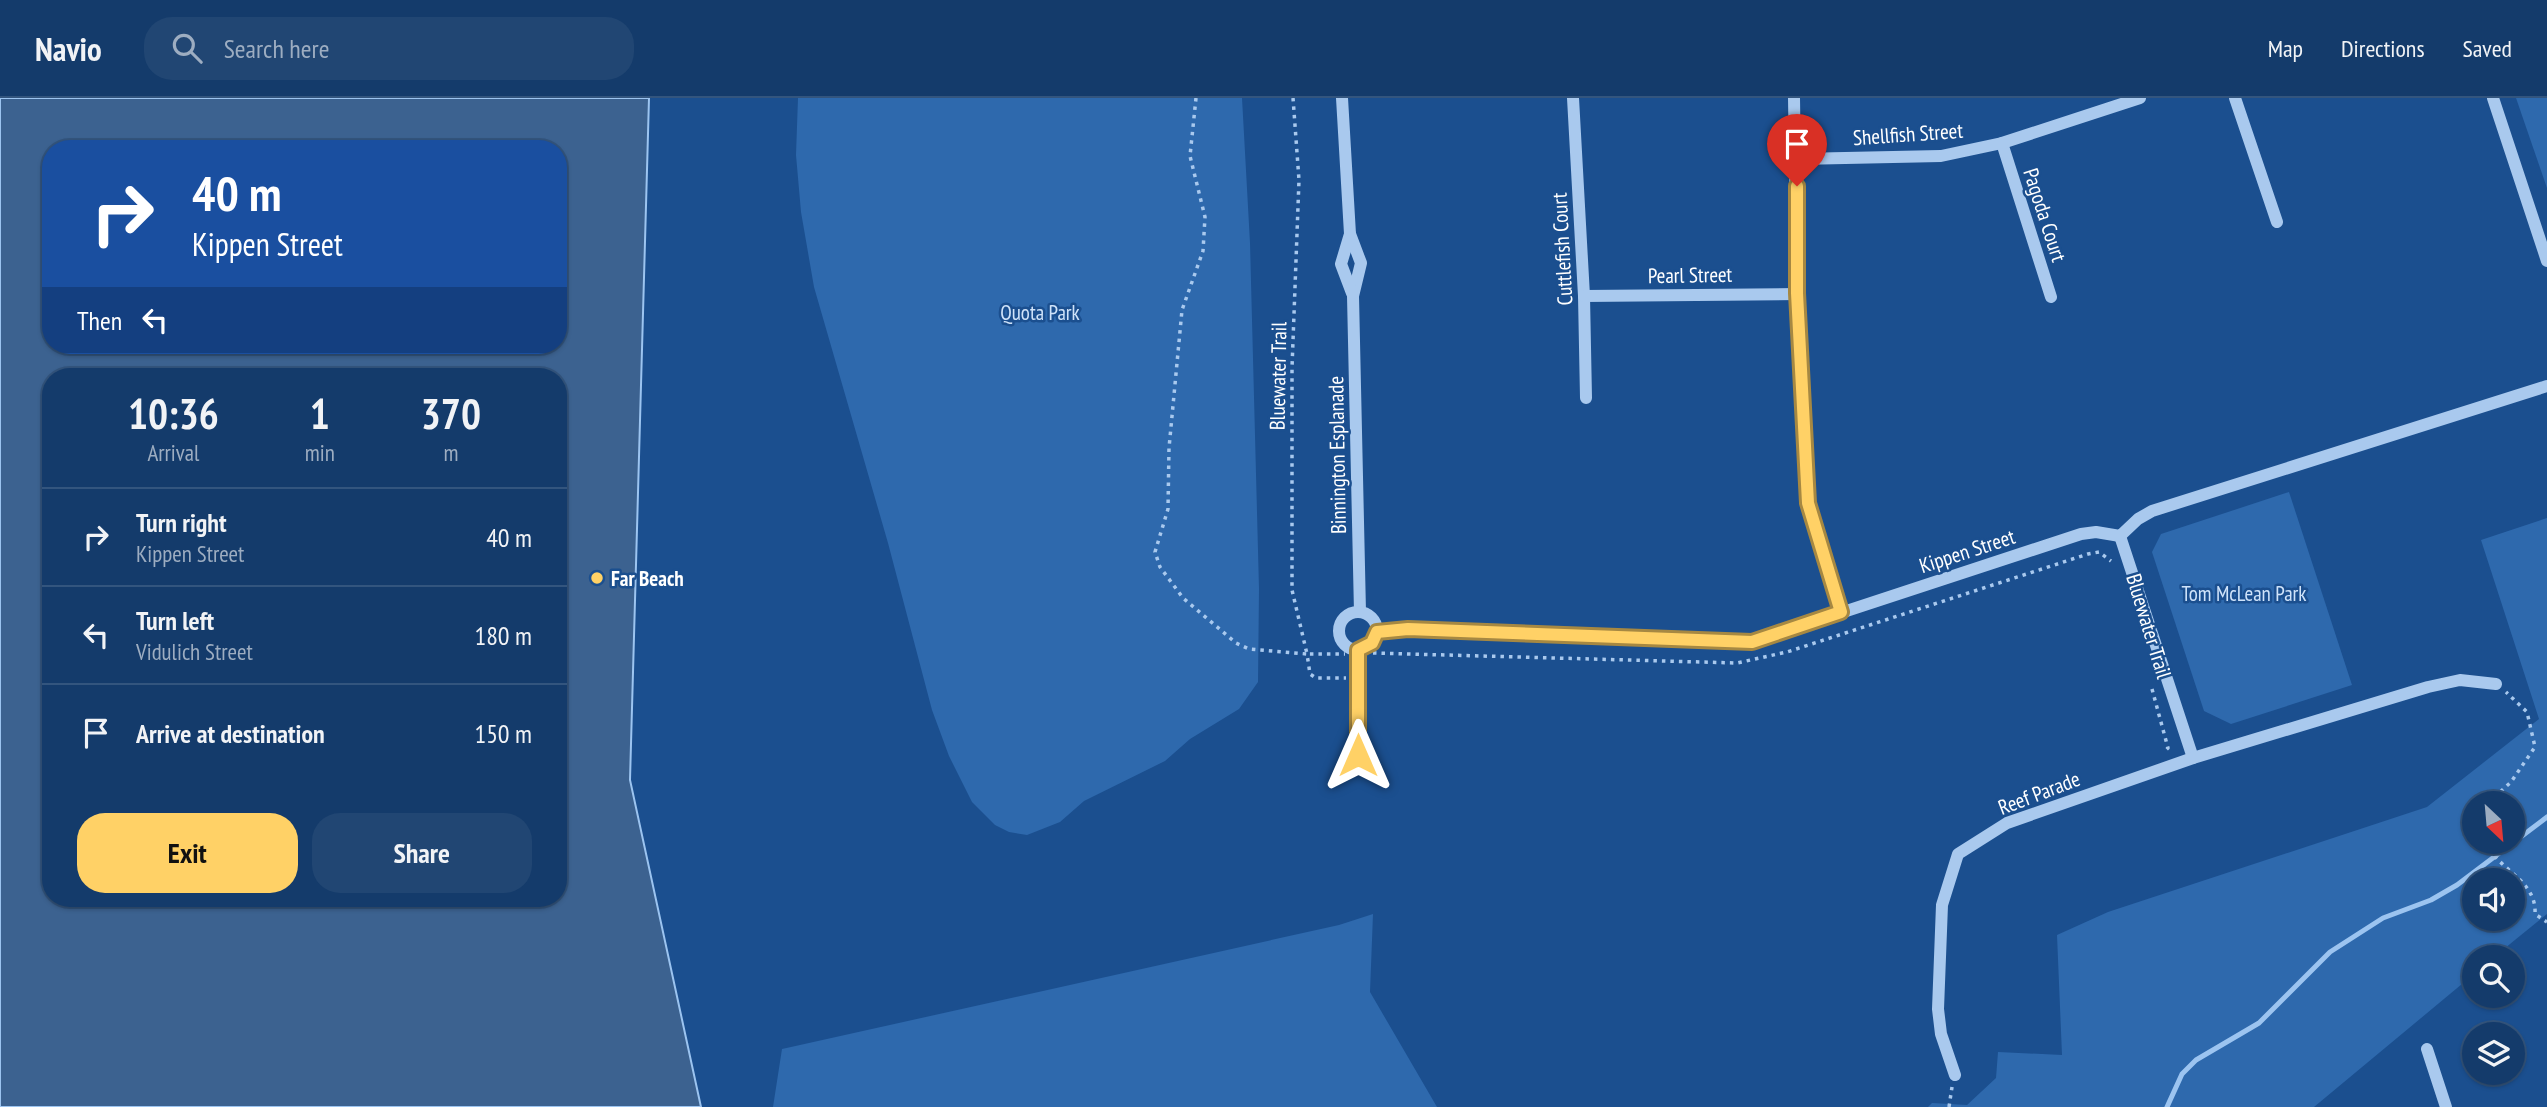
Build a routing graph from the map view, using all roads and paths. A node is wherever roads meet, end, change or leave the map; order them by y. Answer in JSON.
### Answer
{"nodes":[{"id":1,"x":1196,"y":98,"type":"edge"},
{"id":2,"x":1293,"y":98,"type":"edge"},
{"id":3,"x":1342,"y":98,"type":"edge"},
{"id":4,"x":1573,"y":98,"type":"edge"},
{"id":5,"x":1794,"y":98,"type":"edge"},
{"id":6,"x":2140,"y":98,"type":"edge"},
{"id":7,"x":2235,"y":98,"type":"edge"},
{"id":8,"x":2493,"y":98,"type":"edge"},
{"id":9,"x":2002,"y":144,"type":"junction"},
{"id":10,"x":1797,"y":159,"type":"junction"},
{"id":11,"x":2277,"y":222,"type":"dead end"},
{"id":12,"x":1350,"y":234,"type":"junction"},
{"id":13,"x":2547,"y":261,"type":"edge"},
{"id":14,"x":1797,"y":293,"type":"junction"},
{"id":15,"x":1353,"y":296,"type":"junction"},
{"id":16,"x":1584,"y":296,"type":"junction"},
{"id":17,"x":2051,"y":298,"type":"dead end"},
{"id":18,"x":2547,"y":386,"type":"edge"},
{"id":19,"x":1586,"y":398,"type":"dead end"},
{"id":20,"x":2120,"y":537,"type":"junction"},
{"id":21,"x":2114,"y":568,"type":"dead end"},
{"id":22,"x":1360,"y":612,"type":"junction"},
{"id":23,"x":1841,"y":612,"type":"junction"},
{"id":24,"x":1377,"y":632,"type":"junction"},
{"id":25,"x":1358,"y":652,"type":"junction"},
{"id":26,"x":1307,"y":654,"type":"junction"},
{"id":27,"x":1358,"y":678,"type":"junction"},
{"id":28,"x":2496,"y":684,"type":"joint"},
{"id":29,"x":2152,"y":687,"type":"dead end"},
{"id":30,"x":1358,"y":755,"type":"dead end"},
{"id":31,"x":2158,"y":757,"type":"dead end"},
{"id":32,"x":2193,"y":758,"type":"junction"},
{"id":33,"x":2501,"y":791,"type":"edge"},
{"id":34,"x":2493,"y":854,"type":"edge"},
{"id":35,"x":2547,"y":922,"type":"edge"},
{"id":36,"x":2427,"y":1049,"type":"dead end"},
{"id":37,"x":1955,"y":1075,"type":"dead end"},
{"id":38,"x":2446,"y":1107,"type":"edge"}],
"edges":[{"from":1,"to":26,"type":"path"},
{"from":2,"to":26,"type":"path","name":"Bluewater Trail"},
{"from":3,"to":12,"type":"street","name":"Binnington Esplanade"},
{"from":4,"to":16,"type":"street","name":"Cuttlefish Court"},
{"from":5,"to":10,"type":"street"},
{"from":6,"to":9,"type":"street","name":"Shellfish Street"},
{"from":7,"to":11,"type":"street"},
{"from":8,"to":13,"type":"street"},
{"from":9,"to":10,"type":"street","name":"Shellfish Street"},
{"from":9,"to":17,"type":"street","name":"Pagoda Court"},
{"from":10,"to":14,"type":"street"},
{"from":12,"to":15,"type":"street","name":"Binnington Esplanade"},
{"from":12,"to":15,"type":"street","name":"Binnington Esplanade"},
{"from":14,"to":16,"type":"street","name":"Pearl Street"},
{"from":14,"to":23,"type":"street"},
{"from":15,"to":22,"type":"street","name":"Binnington Esplanade"},
{"from":16,"to":19,"type":"street","name":"Cuttlefish Court"},
{"from":18,"to":20,"type":"street"},
{"from":20,"to":23,"type":"street","name":"Kippen Street"},
{"from":20,"to":32,"type":"street"},
{"from":21,"to":25,"type":"path","name":"Bluewater Trail"},
{"from":22,"to":24,"type":"street"},
{"from":22,"to":25,"type":"street"},
{"from":23,"to":24,"type":"street","name":"Kippen Street"},
{"from":24,"to":25,"type":"street"},
{"from":25,"to":26,"type":"path","name":"Bluewater Trail"},
{"from":25,"to":27,"type":"street"},
{"from":26,"to":27,"type":"path","name":"Bluewater Trail"},
{"from":27,"to":30,"type":"street"},
{"from":28,"to":32,"type":"street","name":"Reef Parade"},
{"from":28,"to":33,"type":"path"},
{"from":29,"to":31,"type":"path","name":"Bluewater Trail"},
{"from":32,"to":37,"type":"street","name":"Reef Parade"},
{"from":34,"to":35,"type":"path"},
{"from":36,"to":38,"type":"street"}]}
